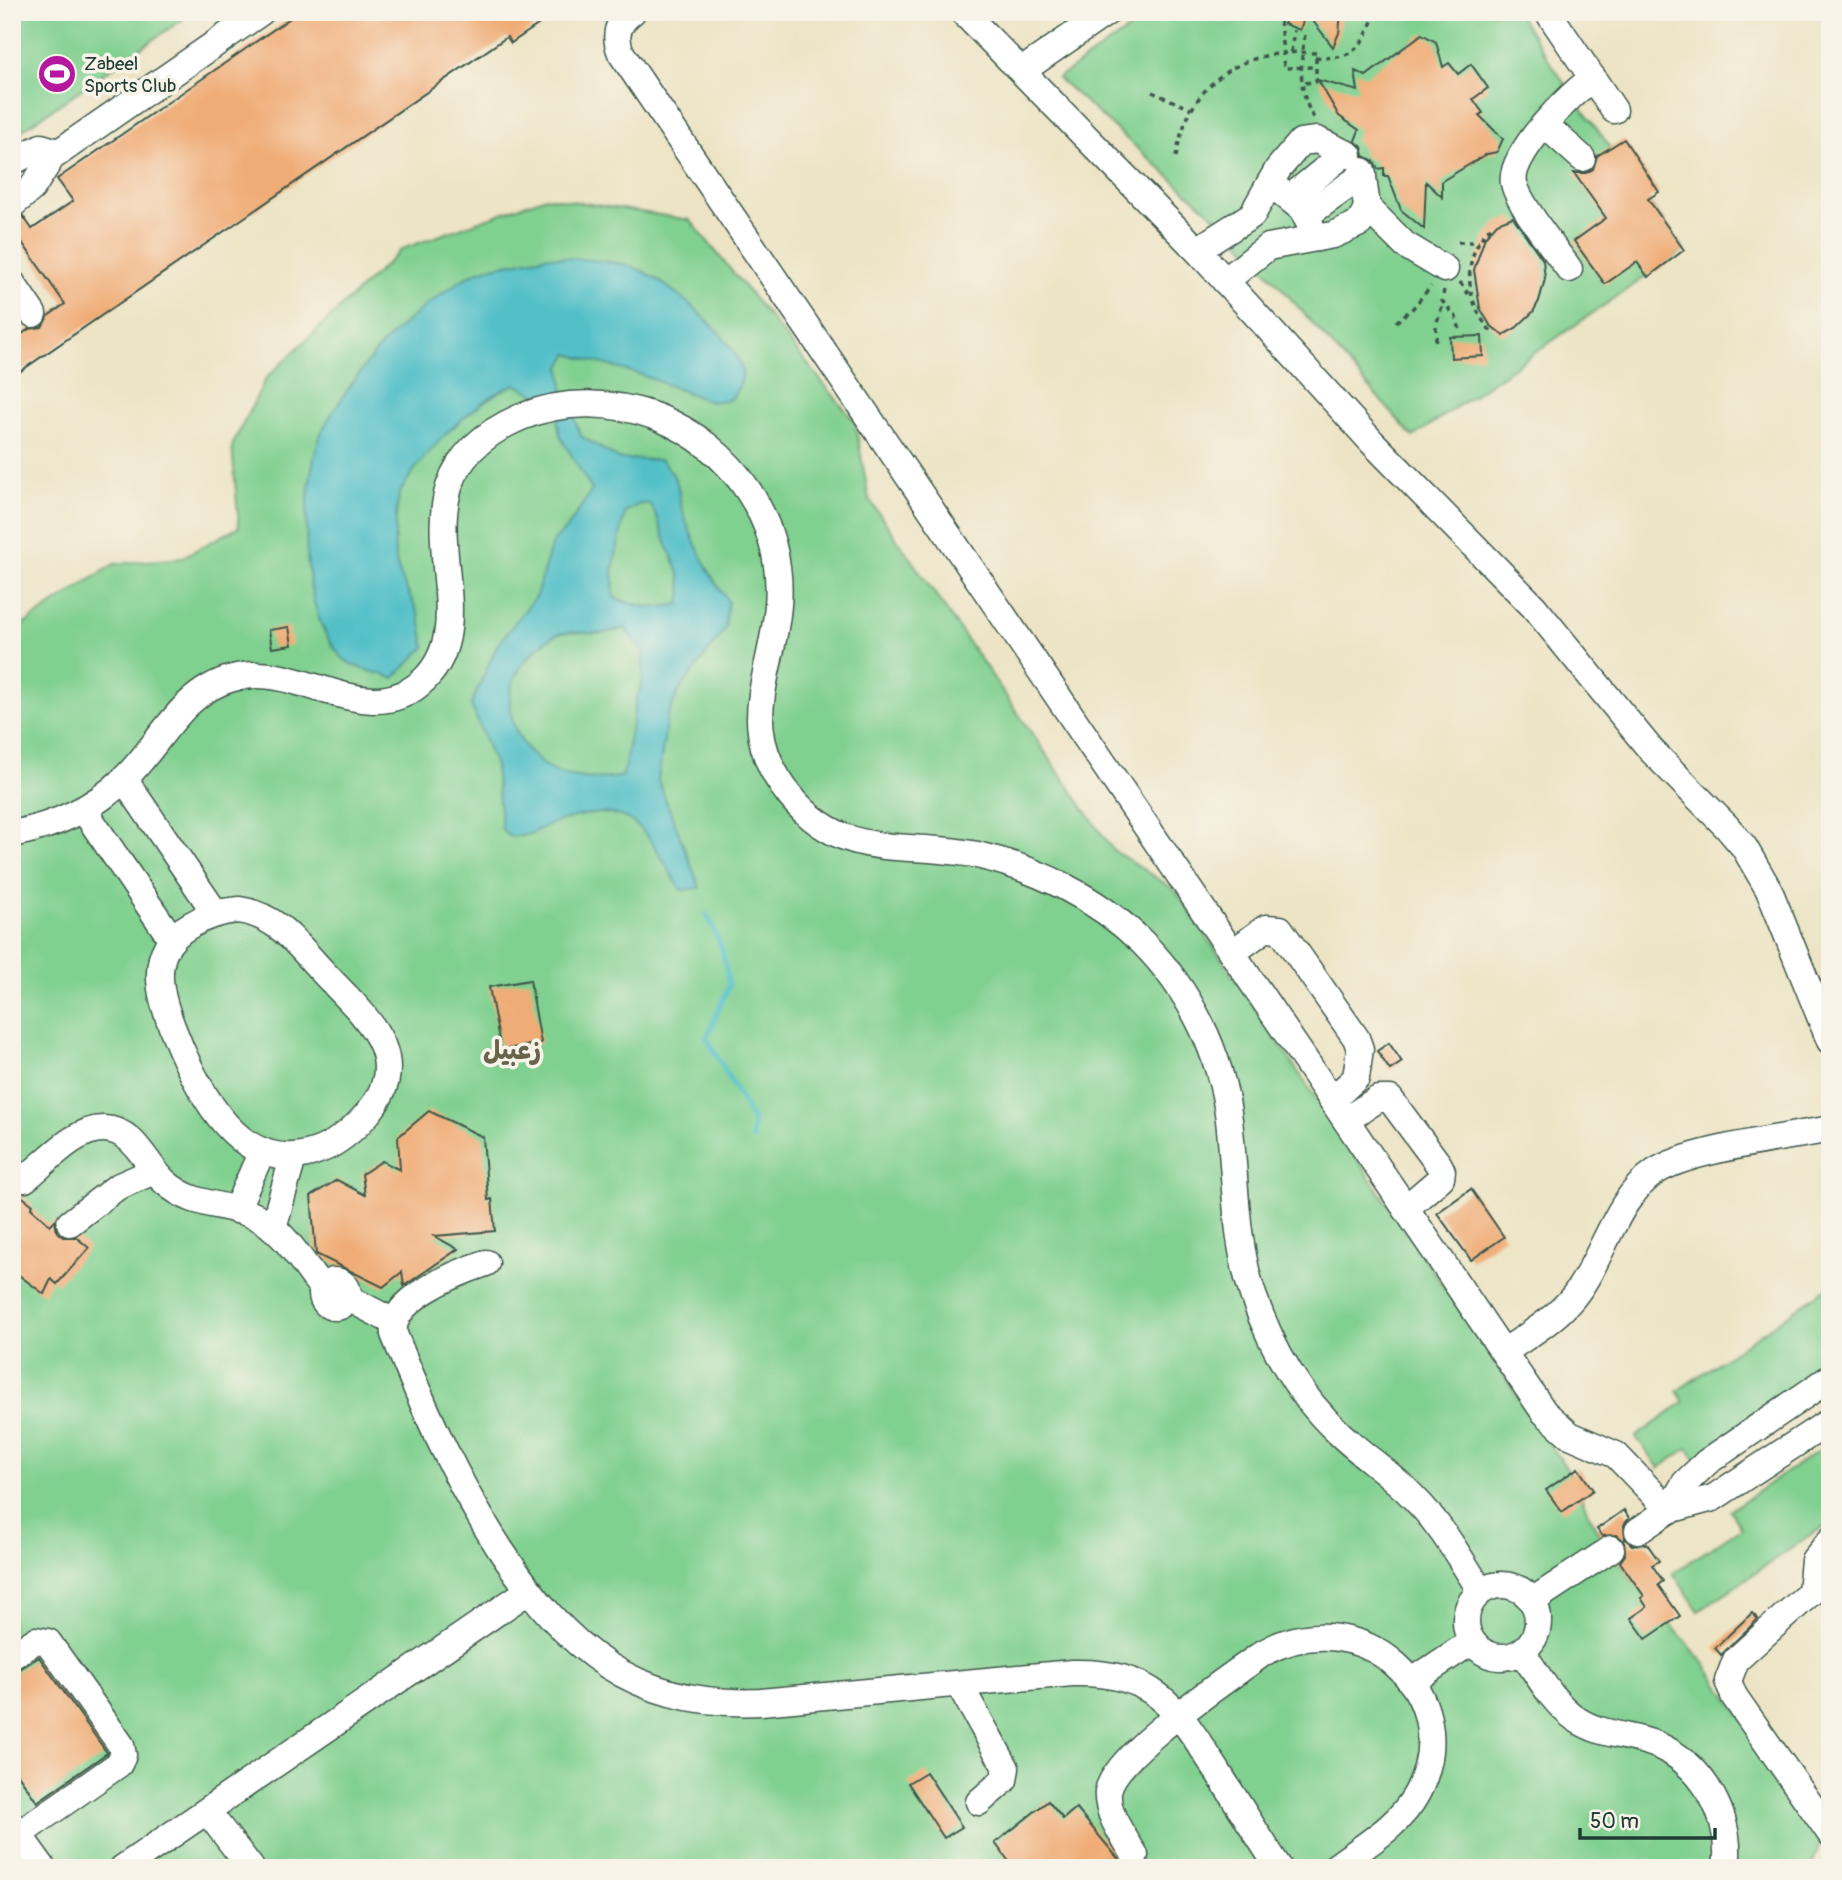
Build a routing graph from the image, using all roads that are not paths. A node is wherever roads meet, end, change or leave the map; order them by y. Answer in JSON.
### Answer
{"nodes":[{"id":1,"x":261,"y":12,"type":"edge"},
{"id":2,"x":632,"y":12,"type":"edge"},
{"id":3,"x":963,"y":12,"type":"edge"},
{"id":4,"x":1107,"y":12,"type":"edge"},
{"id":5,"x":1548,"y":12,"type":"edge"},
{"id":6,"x":1023,"y":70,"type":"junction"},
{"id":7,"x":1593,"y":78,"type":"junction"},
{"id":8,"x":1614,"y":110,"type":"dead end"},
{"id":9,"x":1545,"y":125,"type":"junction"},
{"id":10,"x":58,"y":152,"type":"junction"},
{"id":11,"x":1582,"y":158,"type":"dead end"},
{"id":12,"x":12,"y":163,"type":"edge"},
{"id":13,"x":1354,"y":163,"type":"junction"},
{"id":14,"x":12,"y":205,"type":"edge"},
{"id":15,"x":1367,"y":207,"type":"junction"},
{"id":16,"x":1296,"y":208,"type":"junction"},
{"id":17,"x":1197,"y":250,"type":"junction"},
{"id":18,"x":1569,"y":269,"type":"dead end"},
{"id":19,"x":1445,"y":273,"type":"road end"},
{"id":20,"x":1225,"y":281,"type":"junction"},
{"id":21,"x":12,"y":282,"type":"edge"},
{"id":22,"x":33,"y":314,"type":"dead end"},
{"id":23,"x":124,"y":779,"type":"junction"},
{"id":24,"x":84,"y":810,"type":"junction"},
{"id":25,"x":12,"y":834,"type":"edge"},
{"id":26,"x":216,"y":914,"type":"junction"},
{"id":27,"x":172,"y":938,"type":"junction"},
{"id":28,"x":1233,"y":953,"type":"junction"},
{"id":29,"x":1830,"y":1041,"type":"edge"},
{"id":30,"x":1355,"y":1065,"type":"junction"},
{"id":31,"x":1315,"y":1074,"type":"junction"},
{"id":32,"x":1339,"y":1110,"type":"junction"},
{"id":33,"x":1830,"y":1129,"type":"edge"},
{"id":34,"x":262,"y":1152,"type":"junction"},
{"id":35,"x":293,"y":1157,"type":"junction"},
{"id":36,"x":154,"y":1171,"type":"junction"},
{"id":37,"x":25,"y":1179,"type":"dead end"},
{"id":38,"x":1406,"y":1208,"type":"junction"},
{"id":39,"x":236,"y":1210,"type":"junction"},
{"id":40,"x":70,"y":1223,"type":"dead end"},
{"id":41,"x":273,"y":1228,"type":"junction"},
{"id":42,"x":486,"y":1263,"type":"dead end"},
{"id":43,"x":394,"y":1322,"type":"junction"},
{"id":44,"x":1504,"y":1352,"type":"junction"},
{"id":45,"x":1830,"y":1378,"type":"edge"},
{"id":46,"x":1830,"y":1420,"type":"edge"},
{"id":47,"x":1669,"y":1510,"type":"junction"},
{"id":48,"x":1638,"y":1531,"type":"dead end"},
{"id":49,"x":1830,"y":1542,"type":"edge"},
{"id":50,"x":1611,"y":1549,"type":"dead end"},
{"id":51,"x":1821,"y":1584,"type":"edge"},
{"id":52,"x":528,"y":1591,"type":"junction"},
{"id":53,"x":1481,"y":1591,"type":"junction"},
{"id":54,"x":1532,"y":1601,"type":"junction"},
{"id":55,"x":1471,"y":1642,"type":"junction"},
{"id":56,"x":1522,"y":1652,"type":"junction"},
{"id":57,"x":12,"y":1656,"type":"edge"},
{"id":58,"x":1411,"y":1682,"type":"junction"},
{"id":59,"x":959,"y":1684,"type":"junction"},
{"id":60,"x":1181,"y":1716,"type":"junction"},
{"id":61,"x":979,"y":1802,"type":"dead end"},
{"id":62,"x":207,"y":1811,"type":"junction"},
{"id":63,"x":14,"y":1833,"type":"edge"},
{"id":64,"x":1830,"y":1833,"type":"edge"},
{"id":65,"x":1135,"y":1855,"type":"dead end"},
{"id":66,"x":43,"y":1868,"type":"edge"},
{"id":67,"x":123,"y":1868,"type":"edge"},
{"id":68,"x":251,"y":1868,"type":"edge"},
{"id":69,"x":1279,"y":1868,"type":"edge"},
{"id":70,"x":1334,"y":1868,"type":"edge"},
{"id":71,"x":1726,"y":1868,"type":"edge"}],
"edges":[{"from":1,"to":10,"type":"street"},
{"from":2,"to":28,"type":"street"},
{"from":3,"to":6,"type":"street"},
{"from":4,"to":6,"type":"street"},
{"from":5,"to":7,"type":"street"},
{"from":6,"to":17,"type":"street"},
{"from":7,"to":8,"type":"street"},
{"from":7,"to":9,"type":"street"},
{"from":9,"to":11,"type":"street"},
{"from":9,"to":18,"type":"street"},
{"from":10,"to":12,"type":"street"},
{"from":10,"to":14,"type":"street"},
{"from":13,"to":15,"type":"street"},
{"from":13,"to":16,"type":"street"},
{"from":13,"to":16,"type":"street"},
{"from":15,"to":16,"type":"street"},
{"from":15,"to":19,"type":"street"},
{"from":16,"to":17,"type":"street"},
{"from":16,"to":20,"type":"street"},
{"from":17,"to":20,"type":"street"},
{"from":20,"to":29,"type":"street"},
{"from":21,"to":22,"type":"street"},
{"from":23,"to":24,"type":"street"},
{"from":23,"to":26,"type":"street"},
{"from":23,"to":53,"type":"street"},
{"from":24,"to":25,"type":"street"},
{"from":24,"to":27,"type":"street"},
{"from":26,"to":27,"type":"street"},
{"from":26,"to":35,"type":"street"},
{"from":27,"to":34,"type":"street"},
{"from":28,"to":30,"type":"street"},
{"from":28,"to":31,"type":"street"},
{"from":30,"to":31,"type":"street"},
{"from":30,"to":32,"type":"street"},
{"from":31,"to":32,"type":"street"},
{"from":32,"to":38,"type":"street"},
{"from":32,"to":38,"type":"street"},
{"from":33,"to":44,"type":"street"},
{"from":34,"to":35,"type":"street"},
{"from":34,"to":39,"type":"street"},
{"from":35,"to":41,"type":"street"},
{"from":36,"to":37,"type":"street"},
{"from":36,"to":39,"type":"street"},
{"from":36,"to":40,"type":"street"},
{"from":38,"to":44,"type":"street"},
{"from":39,"to":41,"type":"street"},
{"from":41,"to":43,"type":"street"},
{"from":42,"to":43,"type":"street"},
{"from":43,"to":52,"type":"street"},
{"from":44,"to":47,"type":"street"},
{"from":45,"to":47,"type":"street"},
{"from":46,"to":47,"type":"street"},
{"from":47,"to":48,"type":"street"},
{"from":49,"to":51,"type":"street"},
{"from":50,"to":54,"type":"street"},
{"from":51,"to":64,"type":"street"},
{"from":52,"to":59,"type":"street"},
{"from":52,"to":62,"type":"street"},
{"from":53,"to":54,"type":"street"},
{"from":53,"to":55,"type":"street"},
{"from":54,"to":56,"type":"street"},
{"from":55,"to":56,"type":"street"},
{"from":55,"to":58,"type":"street"},
{"from":56,"to":71,"type":"street"},
{"from":57,"to":63,"type":"street"},
{"from":58,"to":60,"type":"street"},
{"from":58,"to":70,"type":"street"},
{"from":59,"to":60,"type":"street"},
{"from":59,"to":61,"type":"street"},
{"from":60,"to":65,"type":"street"},
{"from":60,"to":69,"type":"street"},
{"from":62,"to":67,"type":"street"},
{"from":62,"to":68,"type":"street"},
{"from":63,"to":66,"type":"street"}]}
